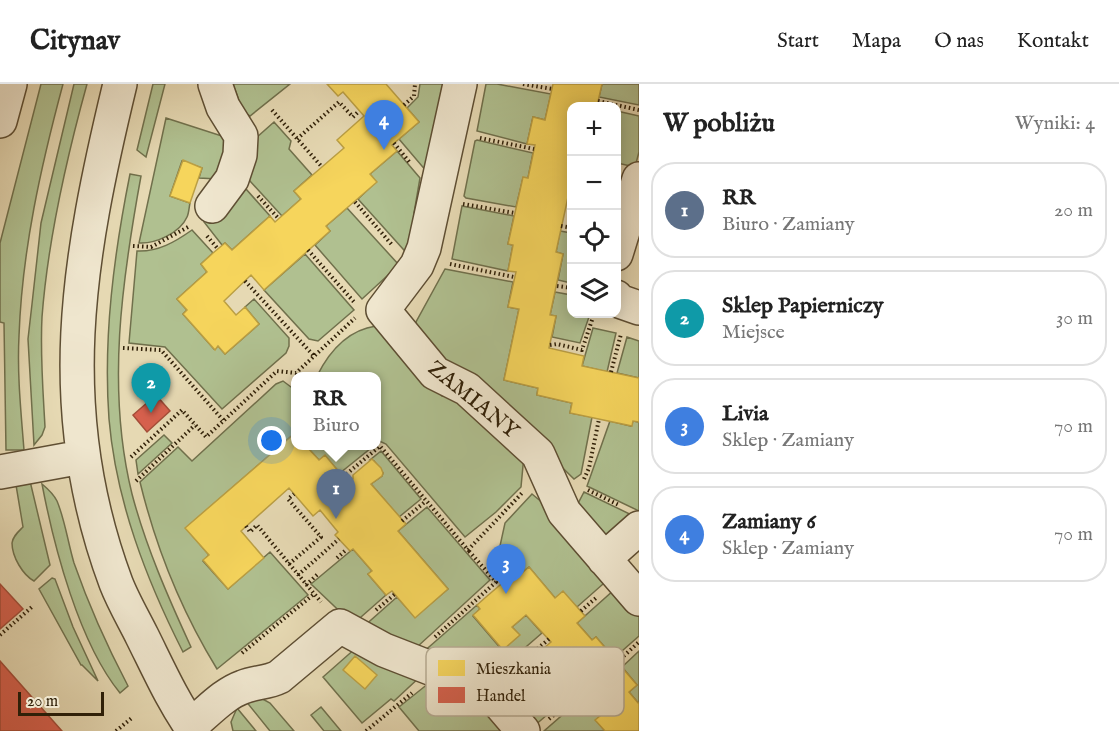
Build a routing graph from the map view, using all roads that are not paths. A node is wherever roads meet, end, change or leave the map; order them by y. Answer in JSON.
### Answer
{"nodes":[{"id":1,"x":10,"y":84,"type":"edge"},
{"id":2,"x":120,"y":84,"type":"edge"},
{"id":3,"x":214,"y":84,"type":"edge"},
{"id":4,"x":460,"y":84,"type":"edge"},
{"id":5,"x":0,"y":121,"type":"edge"},
{"id":6,"x":639,"y":179,"type":"edge"},
{"id":7,"x":212,"y":206,"type":"road end"},
{"id":8,"x":621,"y":238,"type":"edge"},
{"id":9,"x":82,"y":457,"type":"junction"},
{"id":10,"x":0,"y":472,"type":"edge"},
{"id":11,"x":634,"y":519,"type":"edge"},
{"id":12,"x":604,"y":558,"type":"junction"},
{"id":13,"x":639,"y":599,"type":"edge"},
{"id":14,"x":426,"y":677,"type":"edge"},
{"id":15,"x":519,"y":716,"type":"edge"},
{"id":16,"x":533,"y":727,"type":"edge"},
{"id":17,"x":192,"y":728,"type":"edge"}],
"edges":[{"from":1,"to":5,"type":"street"},
{"from":2,"to":9,"type":"street"},
{"from":3,"to":7,"type":"street"},
{"from":4,"to":12,"type":"street","name":"ZAMIANY"},
{"from":6,"to":8,"type":"street"},
{"from":9,"to":10,"type":"street"},
{"from":9,"to":17,"type":"street"},
{"from":11,"to":12,"type":"street"},
{"from":12,"to":13,"type":"street","name":"ZAMIANY"},
{"from":14,"to":17,"type":"street"},
{"from":15,"to":16,"type":"street"}]}
